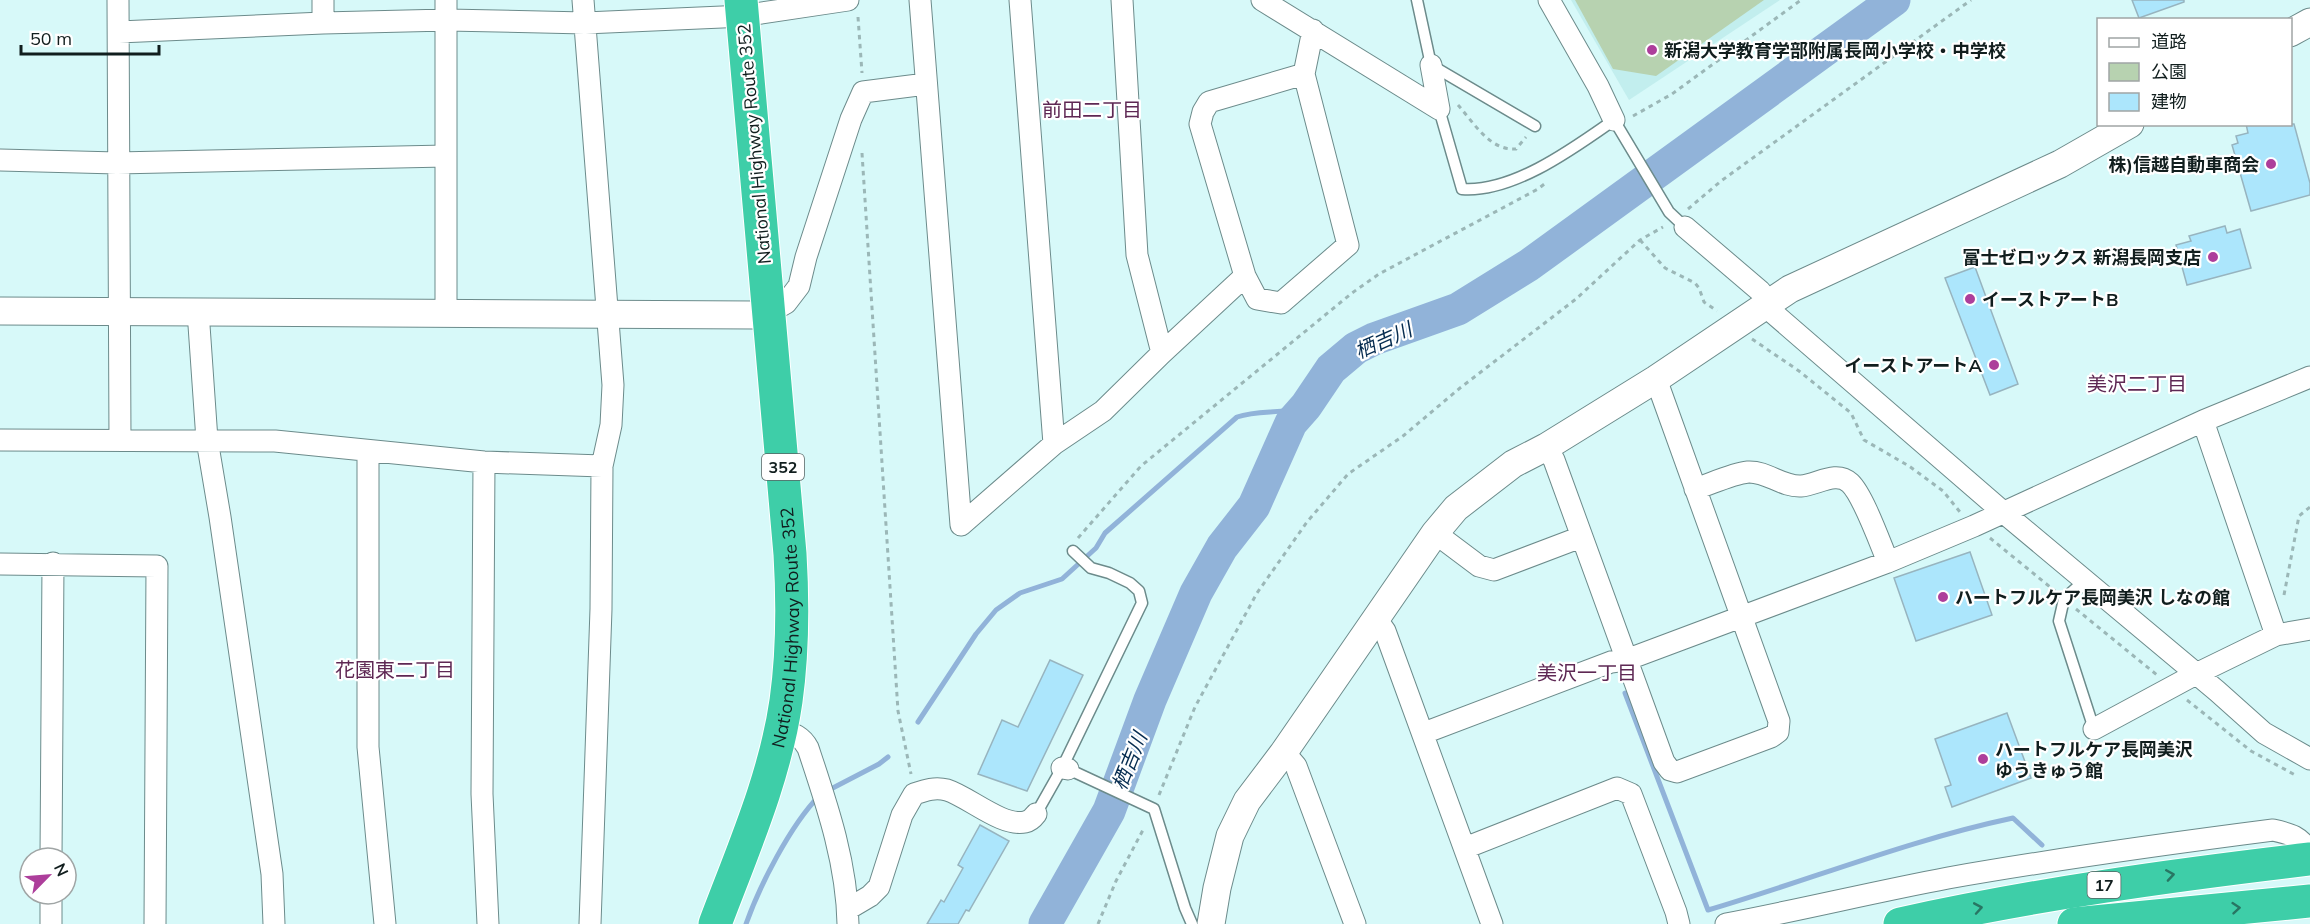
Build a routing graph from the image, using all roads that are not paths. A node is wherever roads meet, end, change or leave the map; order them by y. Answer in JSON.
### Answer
{"nodes":[{"id":1,"x":118,"y":0,"type":"edge"},
{"id":2,"x":323,"y":0,"type":"edge"},
{"id":3,"x":583,"y":0,"type":"edge"},
{"id":4,"x":920,"y":0,"type":"edge"},
{"id":5,"x":1020,"y":0,"type":"edge"},
{"id":6,"x":1122,"y":0,"type":"edge"},
{"id":7,"x":1262,"y":0,"type":"edge"},
{"id":8,"x":1417,"y":0,"type":"edge"},
{"id":9,"x":1549,"y":0,"type":"edge"},
{"id":10,"x":853,"y":6,"type":"edge"},
{"id":11,"x":741,"y":8,"type":"edge"},
{"id":12,"x":1290,"y":8,"type":"edge"},
{"id":13,"x":446,"y":10,"type":"edge"},
{"id":14,"x":2310,"y":22,"type":"edge"},
{"id":15,"x":323,"y":23,"type":"junction"},
{"id":16,"x":585,"y":23,"type":"junction"},
{"id":17,"x":1312,"y":30,"type":"junction"},
{"id":18,"x":119,"y":32,"type":"junction"},
{"id":19,"x":2292,"y":32,"type":"edge"},
{"id":20,"x":1431,"y":65,"type":"junction"},
{"id":21,"x":1304,"y":74,"type":"junction"},
{"id":22,"x":926,"y":84,"type":"junction"},
{"id":23,"x":1439,"y":109,"type":"junction"},
{"id":24,"x":1622,"y":124,"type":"junction"},
{"id":25,"x":1535,"y":126,"type":"dead end"},
{"id":26,"x":2126,"y":126,"type":"edge"},
{"id":27,"x":446,"y":156,"type":"junction"},
{"id":28,"x":0,"y":160,"type":"edge"},
{"id":29,"x":117,"y":163,"type":"junction"},
{"id":30,"x":1679,"y":221,"type":"joint"},
{"id":31,"x":1245,"y":276,"type":"junction"},
{"id":32,"x":1767,"y":304,"type":"junction"},
{"id":33,"x":0,"y":311,"type":"edge"},
{"id":34,"x":118,"y":311,"type":"junction"},
{"id":35,"x":198,"y":311,"type":"junction"},
{"id":36,"x":770,"y":312,"type":"junction"},
{"id":37,"x":446,"y":314,"type":"junction"},
{"id":38,"x":608,"y":314,"type":"junction"},
{"id":39,"x":1162,"y":353,"type":"junction"},
{"id":40,"x":2310,"y":377,"type":"edge"},
{"id":41,"x":1656,"y":380,"type":"junction"},
{"id":42,"x":2203,"y":421,"type":"junction"},
{"id":43,"x":0,"y":440,"type":"edge"},
{"id":44,"x":120,"y":440,"type":"junction"},
{"id":45,"x":207,"y":440,"type":"junction"},
{"id":46,"x":1054,"y":444,"type":"junction"},
{"id":47,"x":1546,"y":447,"type":"junction"},
{"id":48,"x":368,"y":451,"type":"junction"},
{"id":49,"x":484,"y":462,"type":"junction"},
{"id":50,"x":602,"y":466,"type":"junction"},
{"id":51,"x":1695,"y":489,"type":"junction"},
{"id":52,"x":2003,"y":512,"type":"junction"},
{"id":53,"x":1435,"y":533,"type":"junction"},
{"id":54,"x":1581,"y":537,"type":"junction"},
{"id":55,"x":1073,"y":551,"type":"road end"},
{"id":56,"x":1888,"y":562,"type":"junction"},
{"id":57,"x":0,"y":564,"type":"edge"},
{"id":58,"x":53,"y":564,"type":"junction"},
{"id":59,"x":2084,"y":581,"type":"junction"},
{"id":60,"x":1375,"y":617,"type":"junction"},
{"id":61,"x":1741,"y":618,"type":"junction"},
{"id":62,"x":2310,"y":629,"type":"edge"},
{"id":63,"x":2276,"y":635,"type":"junction"},
{"id":64,"x":1626,"y":660,"type":"junction"},
{"id":65,"x":2196,"y":674,"type":"junction"},
{"id":66,"x":780,"y":729,"type":"junction"},
{"id":67,"x":2094,"y":729,"type":"joint"},
{"id":68,"x":1424,"y":733,"type":"junction"},
{"id":69,"x":1284,"y":752,"type":"junction"},
{"id":70,"x":2310,"y":759,"type":"edge"},
{"id":71,"x":1065,"y":768,"type":"junction"},
{"id":72,"x":1036,"y":814,"type":"joint"},
{"id":73,"x":51,"y":846,"type":"edge"},
{"id":74,"x":2308,"y":847,"type":"edge"},
{"id":75,"x":1465,"y":848,"type":"junction"},
{"id":76,"x":2310,"y":901,"type":"edge"},
{"id":77,"x":51,"y":906,"type":"edge"},
{"id":78,"x":848,"y":917,"type":"edge"},
{"id":79,"x":51,"y":924,"type":"edge"},
{"id":80,"x":155,"y":924,"type":"edge"},
{"id":81,"x":274,"y":924,"type":"edge"},
{"id":82,"x":385,"y":924,"type":"edge"},
{"id":83,"x":488,"y":924,"type":"edge"},
{"id":84,"x":590,"y":924,"type":"edge"},
{"id":85,"x":715,"y":924,"type":"edge"},
{"id":86,"x":1192,"y":924,"type":"edge"},
{"id":87,"x":1211,"y":924,"type":"edge"},
{"id":88,"x":1355,"y":924,"type":"edge"},
{"id":89,"x":1492,"y":924,"type":"edge"},
{"id":90,"x":1678,"y":924,"type":"edge"},
{"id":91,"x":1726,"y":924,"type":"edge"},
{"id":92,"x":1900,"y":924,"type":"edge"},
{"id":93,"x":2074,"y":924,"type":"edge"}],
"edges":[{"from":1,"to":18,"type":"street"},
{"from":2,"to":15,"type":"street"},
{"from":3,"to":16,"type":"street"},
{"from":4,"to":22,"type":"street"},
{"from":5,"to":46,"type":"street"},
{"from":6,"to":39,"type":"street"},
{"from":7,"to":12,"type":"street"},
{"from":8,"to":20,"type":"lane"},
{"from":9,"to":24,"type":"street"},
{"from":10,"to":11,"type":"street"},
{"from":11,"to":16,"type":"street"},
{"from":11,"to":36,"type":"highway","name":"National Highway Route 352","number":"352"},
{"from":12,"to":17,"type":"street"},
{"from":13,"to":15,"type":"street"},
{"from":13,"to":16,"type":"street"},
{"from":13,"to":27,"type":"street"},
{"from":14,"to":19,"type":"street"},
{"from":15,"to":18,"type":"street"},
{"from":16,"to":38,"type":"street"},
{"from":17,"to":21,"type":"street"},
{"from":17,"to":23,"type":"street"},
{"from":18,"to":29,"type":"street"},
{"from":20,"to":23,"type":"street"},
{"from":20,"to":25,"type":"lane"},
{"from":21,"to":31,"type":"street"},
{"from":21,"to":31,"type":"street"},
{"from":22,"to":36,"type":"street"},
{"from":22,"to":46,"type":"street"},
{"from":23,"to":24,"type":"lane"},
{"from":24,"to":30,"type":"lane"},
{"from":26,"to":32,"type":"street"},
{"from":27,"to":29,"type":"street"},
{"from":27,"to":37,"type":"street"},
{"from":28,"to":29,"type":"street"},
{"from":29,"to":34,"type":"street"},
{"from":30,"to":32,"type":"street"},
{"from":31,"to":39,"type":"street"},
{"from":32,"to":41,"type":"street"},
{"from":32,"to":52,"type":"street"},
{"from":33,"to":34,"type":"street"},
{"from":34,"to":35,"type":"street"},
{"from":34,"to":44,"type":"street"},
{"from":35,"to":37,"type":"street"},
{"from":35,"to":45,"type":"street"},
{"from":36,"to":38,"type":"street"},
{"from":36,"to":66,"type":"highway","name":"National Highway Route 352","number":"352"},
{"from":37,"to":38,"type":"street"},
{"from":38,"to":50,"type":"street"},
{"from":39,"to":46,"type":"street"},
{"from":40,"to":42,"type":"street"},
{"from":41,"to":47,"type":"street"},
{"from":41,"to":51,"type":"street"},
{"from":42,"to":52,"type":"street"},
{"from":42,"to":63,"type":"street"},
{"from":43,"to":44,"type":"street"},
{"from":44,"to":45,"type":"street"},
{"from":45,"to":48,"type":"street"},
{"from":45,"to":81,"type":"street"},
{"from":47,"to":53,"type":"street"},
{"from":47,"to":54,"type":"street"},
{"from":48,"to":49,"type":"street"},
{"from":48,"to":82,"type":"street"},
{"from":49,"to":50,"type":"street"},
{"from":49,"to":83,"type":"street"},
{"from":50,"to":84,"type":"street"},
{"from":51,"to":56,"type":"street"},
{"from":51,"to":61,"type":"street"},
{"from":52,"to":56,"type":"street"},
{"from":52,"to":59,"type":"street"},
{"from":53,"to":54,"type":"street"},
{"from":53,"to":60,"type":"street"},
{"from":54,"to":64,"type":"street"},
{"from":55,"to":71,"type":"lane"},
{"from":56,"to":61,"type":"street"},
{"from":57,"to":58,"type":"street"},
{"from":58,"to":73,"type":"street"},
{"from":58,"to":80,"type":"street"},
{"from":59,"to":65,"type":"street"},
{"from":59,"to":67,"type":"lane"},
{"from":60,"to":68,"type":"street"},
{"from":60,"to":69,"type":"street"},
{"from":61,"to":64,"type":"street"},
{"from":61,"to":64,"type":"street"},
{"from":62,"to":63,"type":"street"},
{"from":63,"to":65,"type":"street"},
{"from":64,"to":68,"type":"street"},
{"from":65,"to":67,"type":"street"},
{"from":65,"to":70,"type":"street"},
{"from":66,"to":78,"type":"street"},
{"from":66,"to":85,"type":"highway","name":"National Highway Route 352","number":"352"},
{"from":68,"to":75,"type":"street"},
{"from":69,"to":87,"type":"street"},
{"from":69,"to":88,"type":"street"},
{"from":71,"to":72,"type":"lane"},
{"from":71,"to":86,"type":"lane"},
{"from":72,"to":78,"type":"street"},
{"from":74,"to":91,"type":"street"},
{"from":92,"to":74,"type":"highway","number":"17","one_way":true},
{"from":75,"to":89,"type":"street"},
{"from":75,"to":90,"type":"street"},
{"from":93,"to":76,"type":"highway","number":"17","one_way":true},
{"from":77,"to":79,"type":"street"}]}
